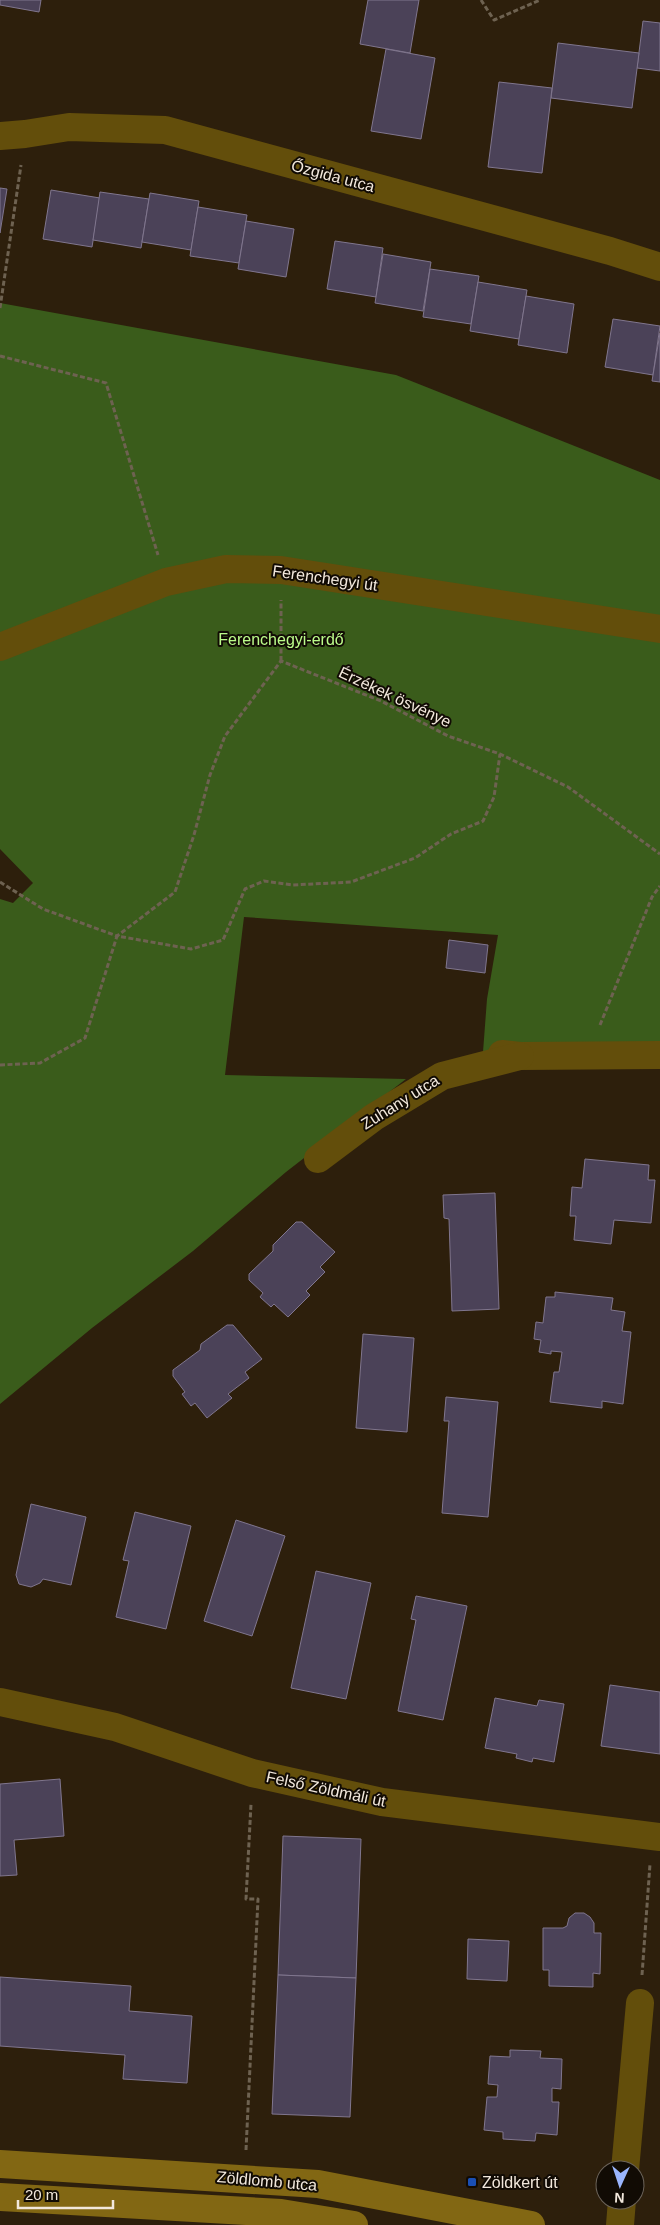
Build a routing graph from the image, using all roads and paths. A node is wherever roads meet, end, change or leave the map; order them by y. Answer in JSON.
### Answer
{"nodes":[{"id":1,"x":481,"y":0,"type":"edge"},
{"id":2,"x":540,"y":0,"type":"edge"},
{"id":3,"x":0,"y":136,"type":"edge"},
{"id":4,"x":22,"y":157,"type":"dead end"},
{"id":5,"x":660,"y":267,"type":"edge"},
{"id":6,"x":0,"y":308,"type":"edge"},
{"id":7,"x":0,"y":356,"type":"edge"},
{"id":8,"x":280,"y":570,"type":"junction"},
{"id":9,"x":166,"y":582,"type":"junction"},
{"id":10,"x":660,"y":629,"type":"edge"},
{"id":11,"x":0,"y":646,"type":"edge"},
{"id":12,"x":281,"y":662,"type":"junction"},
{"id":13,"x":500,"y":754,"type":"junction"},
{"id":14,"x":660,"y":854,"type":"edge"},
{"id":15,"x":0,"y":882,"type":"edge"},
{"id":16,"x":660,"y":886,"type":"edge"},
{"id":17,"x":117,"y":936,"type":"junction"},
{"id":18,"x":484,"y":1052,"type":"dead end"},
{"id":19,"x":588,"y":1055,"type":"junction"},
{"id":20,"x":660,"y":1055,"type":"edge"},
{"id":21,"x":520,"y":1056,"type":"junction"},
{"id":22,"x":0,"y":1066,"type":"edge"},
{"id":23,"x":318,"y":1158,"type":"dead end"},
{"id":24,"x":0,"y":1702,"type":"edge"},
{"id":25,"x":252,"y":1773,"type":"junction"},
{"id":26,"x":656,"y":1836,"type":"edge"},
{"id":27,"x":640,"y":2003,"type":"joint"},
{"id":28,"x":626,"y":2160,"type":"edge"},
{"id":29,"x":0,"y":2164,"type":"edge"},
{"id":30,"x":244,"y":2178,"type":"junction"},
{"id":31,"x":0,"y":2197,"type":"edge"},
{"id":32,"x":621,"y":2210,"type":"edge"},
{"id":33,"x":354,"y":2225,"type":"edge"},
{"id":34,"x":531,"y":2225,"type":"edge"},
{"id":35,"x":620,"y":2225,"type":"edge"}],
"edges":[{"from":1,"to":2,"type":"path"},
{"from":3,"to":5,"type":"street","name":"Őzgida utca"},
{"from":4,"to":6,"type":"path"},
{"from":7,"to":9,"type":"path"},
{"from":8,"to":9,"type":"street","name":"Ferenchegyi út"},
{"from":8,"to":10,"type":"street","name":"Ferenchegyi út"},
{"from":8,"to":12,"type":"path"},
{"from":9,"to":11,"type":"street","name":"Ferenchegyi út"},
{"from":12,"to":13,"type":"path","name":"Érzékek ösvénye"},
{"from":12,"to":17,"type":"path"},
{"from":13,"to":14,"type":"path","name":"Érzékek ösvénye"},
{"from":13,"to":17,"type":"path"},
{"from":15,"to":17,"type":"path"},
{"from":16,"to":19,"type":"path"},
{"from":17,"to":22,"type":"path"},
{"from":18,"to":21,"type":"street","name":"Zuhany utca"},
{"from":19,"to":20,"type":"street","name":"Zuhany utca"},
{"from":19,"to":21,"type":"street","name":"Zuhany utca"},
{"from":21,"to":23,"type":"street","name":"Zuhany utca"},
{"from":24,"to":25,"type":"street","name":"Felső Zöldmáli út"},
{"from":25,"to":26,"type":"street","name":"Felső Zöldmáli út"},
{"from":25,"to":30,"type":"path"},
{"from":26,"to":27,"type":"path"},
{"from":27,"to":28,"type":"street"},
{"from":29,"to":30,"type":"street","name":"Zöldlomb utca"},
{"from":30,"to":34,"type":"street","name":"Zöldlomb utca"},
{"from":31,"to":33,"type":"street","name":"Zöldlomb utca"},
{"from":32,"to":35,"type":"street"}]}
